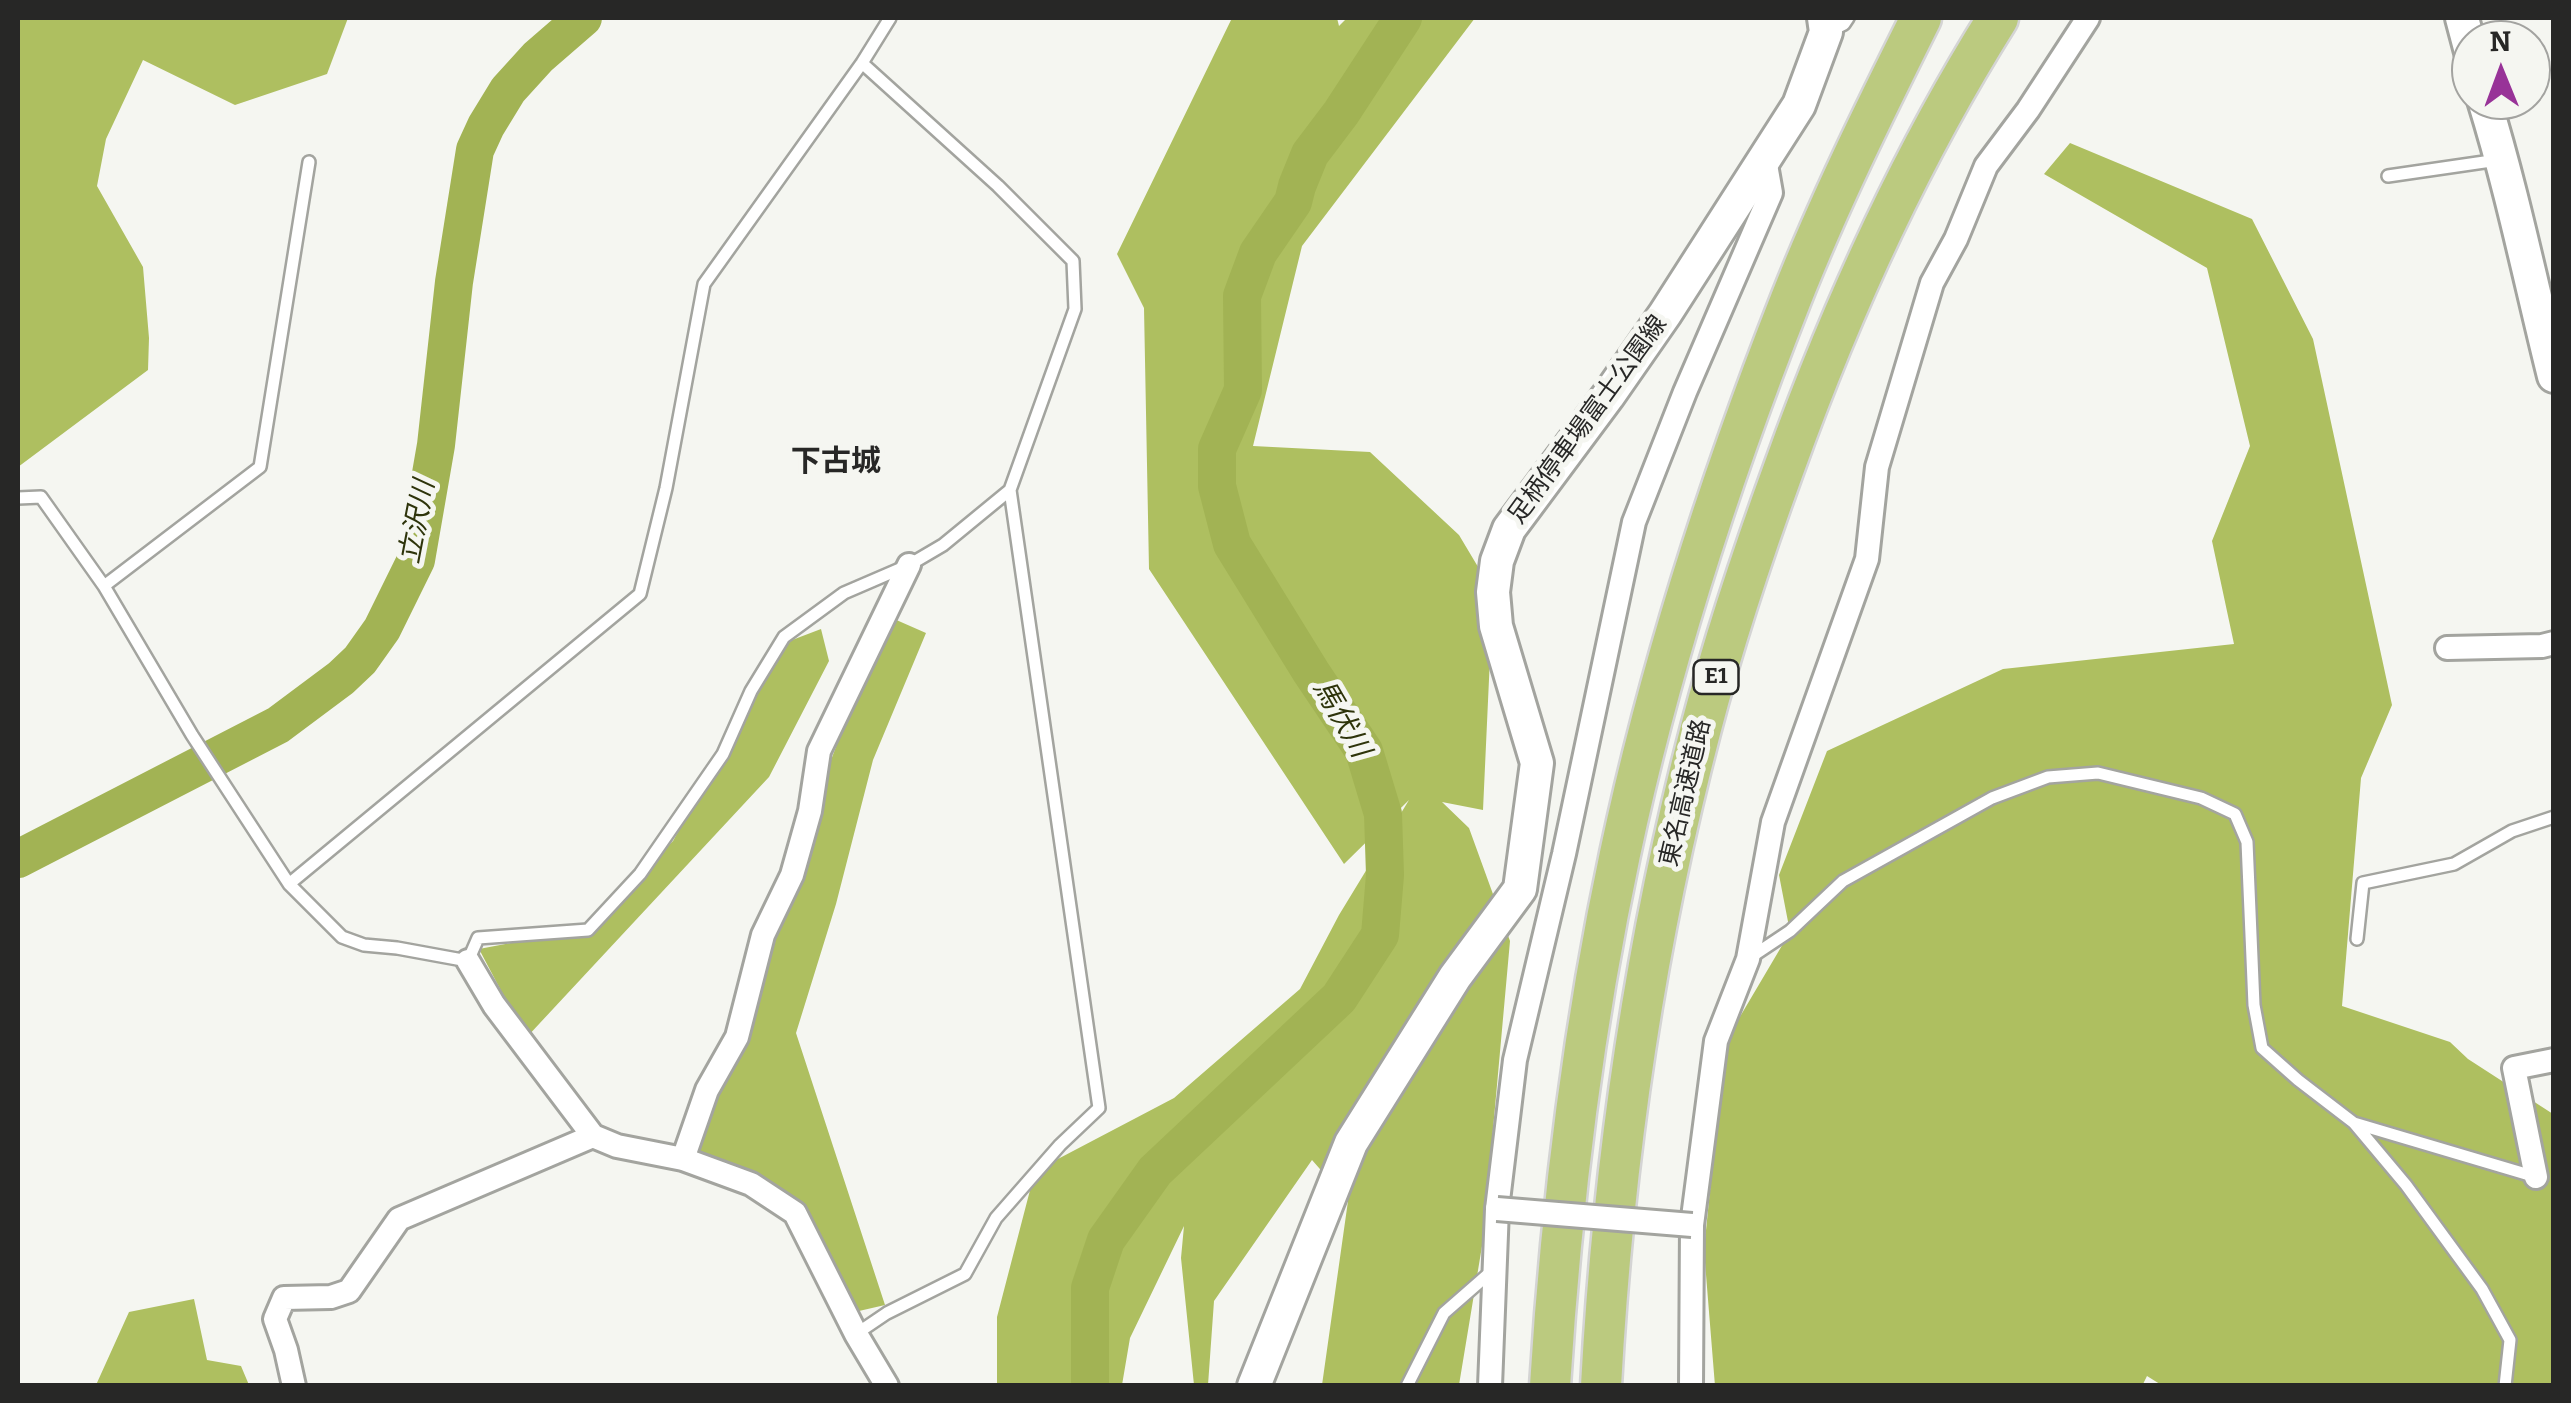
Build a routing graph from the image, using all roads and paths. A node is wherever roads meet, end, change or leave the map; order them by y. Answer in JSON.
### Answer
{"nodes":[{"id":1,"x":890,"y":18,"type":"edge"},
{"id":2,"x":1921,"y":18,"type":"edge"},
{"id":3,"x":1998,"y":18,"type":"edge"},
{"id":4,"x":2088,"y":18,"type":"edge"},
{"id":5,"x":1833,"y":22,"type":"edge"},
{"id":6,"x":862,"y":63,"type":"junction"},
{"id":7,"x":2490,"y":120,"type":"edge"},
{"id":8,"x":1765,"y":159,"type":"junction"},
{"id":9,"x":2502,"y":159,"type":"junction"},
{"id":10,"x":310,"y":162,"type":"dead end"},
{"id":11,"x":2388,"y":176,"type":"dead end"},
{"id":12,"x":2554,"y":376,"type":"edge"},
{"id":13,"x":1010,"y":490,"type":"junction"},
{"id":14,"x":18,"y":498,"type":"edge"},
{"id":15,"x":909,"y":565,"type":"junction"},
{"id":16,"x":104,"y":586,"type":"junction"},
{"id":17,"x":2554,"y":643,"type":"edge"},
{"id":18,"x":2447,"y":648,"type":"dead end"},
{"id":19,"x":2554,"y":817,"type":"edge"},
{"id":20,"x":289,"y":884,"type":"junction"},
{"id":21,"x":2356,"y":939,"type":"dead end"},
{"id":22,"x":1748,"y":959,"type":"junction"},
{"id":23,"x":468,"y":961,"type":"junction"},
{"id":24,"x":2554,"y":1060,"type":"edge"},
{"id":25,"x":2354,"y":1122,"type":"junction"},
{"id":26,"x":594,"y":1136,"type":"junction"},
{"id":27,"x":683,"y":1159,"type":"junction"},
{"id":28,"x":2536,"y":1176,"type":"joint"},
{"id":29,"x":1497,"y":1209,"type":"junction"},
{"id":30,"x":1692,"y":1226,"type":"junction"},
{"id":31,"x":1496,"y":1268,"type":"junction"},
{"id":32,"x":856,"y":1334,"type":"junction"},
{"id":33,"x":294,"y":1386,"type":"edge"},
{"id":34,"x":887,"y":1386,"type":"edge"},
{"id":35,"x":1254,"y":1386,"type":"edge"},
{"id":36,"x":1407,"y":1386,"type":"edge"},
{"id":37,"x":1490,"y":1386,"type":"edge"},
{"id":38,"x":1550,"y":1386,"type":"edge"},
{"id":39,"x":1601,"y":1386,"type":"edge"},
{"id":40,"x":1690,"y":1386,"type":"edge"},
{"id":41,"x":2504,"y":1386,"type":"edge"}],
"edges":[{"from":1,"to":6,"type":"lane"},
{"from":2,"to":38,"type":"highway","name":"東名高速道路","number":"E1"},
{"from":3,"to":39,"type":"highway","name":"東名高速道路","number":"E1"},
{"from":4,"to":22,"type":"street"},
{"from":5,"to":8,"type":"main road","name":"足柄停車場富士公園線"},
{"from":6,"to":13,"type":"lane"},
{"from":6,"to":20,"type":"lane"},
{"from":7,"to":9,"type":"main road"},
{"from":8,"to":29,"type":"street"},
{"from":8,"to":35,"type":"main road","name":"足柄停車場富士公園線"},
{"from":9,"to":11,"type":"lane"},
{"from":9,"to":12,"type":"main road"},
{"from":10,"to":16,"type":"lane"},
{"from":13,"to":15,"type":"lane"},
{"from":13,"to":32,"type":"lane"},
{"from":14,"to":16,"type":"lane"},
{"from":15,"to":23,"type":"lane"},
{"from":15,"to":27,"type":"street"},
{"from":16,"to":20,"type":"lane"},
{"from":17,"to":18,"type":"street"},
{"from":19,"to":21,"type":"lane"},
{"from":20,"to":23,"type":"lane"},
{"from":22,"to":25,"type":"lane"},
{"from":22,"to":30,"type":"street"},
{"from":23,"to":26,"type":"street"},
{"from":24,"to":28,"type":"street"},
{"from":25,"to":28,"type":"lane"},
{"from":25,"to":41,"type":"lane"},
{"from":26,"to":27,"type":"street"},
{"from":26,"to":33,"type":"street"},
{"from":27,"to":32,"type":"street"},
{"from":29,"to":30,"type":"street","bridge":true},
{"from":29,"to":31,"type":"street"},
{"from":30,"to":40,"type":"street"},
{"from":31,"to":36,"type":"lane"},
{"from":31,"to":37,"type":"street"},
{"from":32,"to":34,"type":"street"}]}
